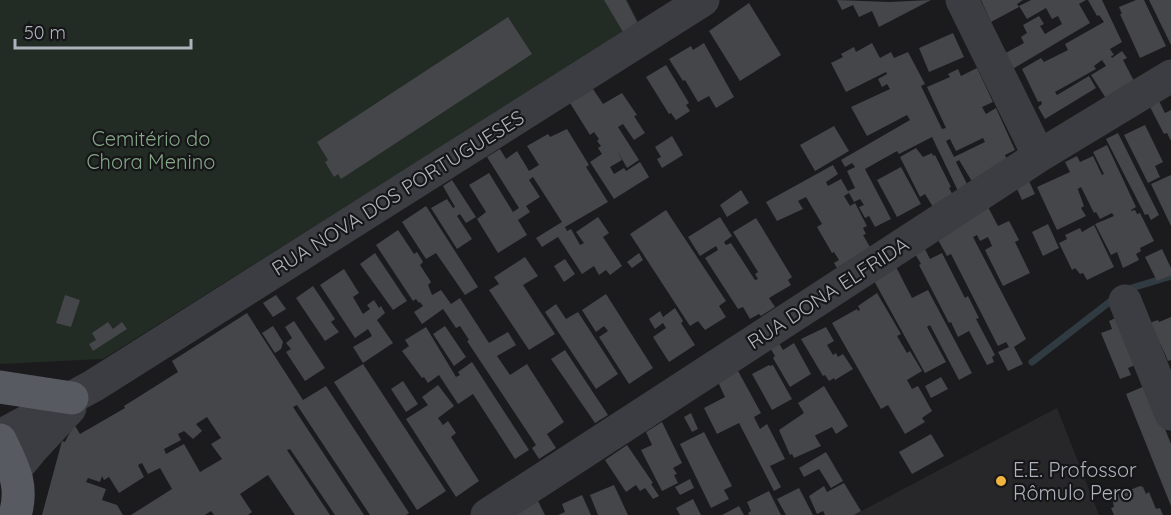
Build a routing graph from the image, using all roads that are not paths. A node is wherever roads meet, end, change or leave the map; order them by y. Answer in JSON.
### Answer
{"nodes":[{"id":1,"x":703,"y":0,"type":"edge"},
{"id":2,"x":962,"y":0,"type":"edge"},
{"id":3,"x":1171,"y":76,"type":"edge"},
{"id":4,"x":1039,"y":156,"type":"junction"},
{"id":5,"x":1125,"y":301,"type":"dead end"},
{"id":6,"x":0,"y":387,"type":"edge"},
{"id":7,"x":82,"y":392,"type":"junction"},
{"id":8,"x":1171,"y":414,"type":"edge"},
{"id":9,"x":0,"y":436,"type":"edge"},
{"id":10,"x":0,"y":440,"type":"edge"},
{"id":11,"x":14,"y":471,"type":"junction"},
{"id":12,"x":15,"y":515,"type":"edge"},
{"id":13,"x":487,"y":515,"type":"edge"}],
"edges":[{"from":1,"to":7,"type":"street","name":"RUA NOVA DOS PORTUGUESES"},
{"from":2,"to":4,"type":"street"},
{"from":3,"to":4,"type":"street","name":"RUA DONA ELFRIDA"},
{"from":4,"to":13,"type":"street","name":"RUA DONA ELFRIDA"},
{"from":5,"to":8,"type":"street"},
{"from":6,"to":7,"type":"main road"},
{"from":7,"to":9,"type":"street","name":"RUA NOVA DOS PORTUGUESES"},
{"from":7,"to":11,"type":"street","name":"RUA NOVA DOS PORTUGUESES"},
{"from":10,"to":11,"type":"main road"},
{"from":11,"to":12,"type":"main road"}]}
